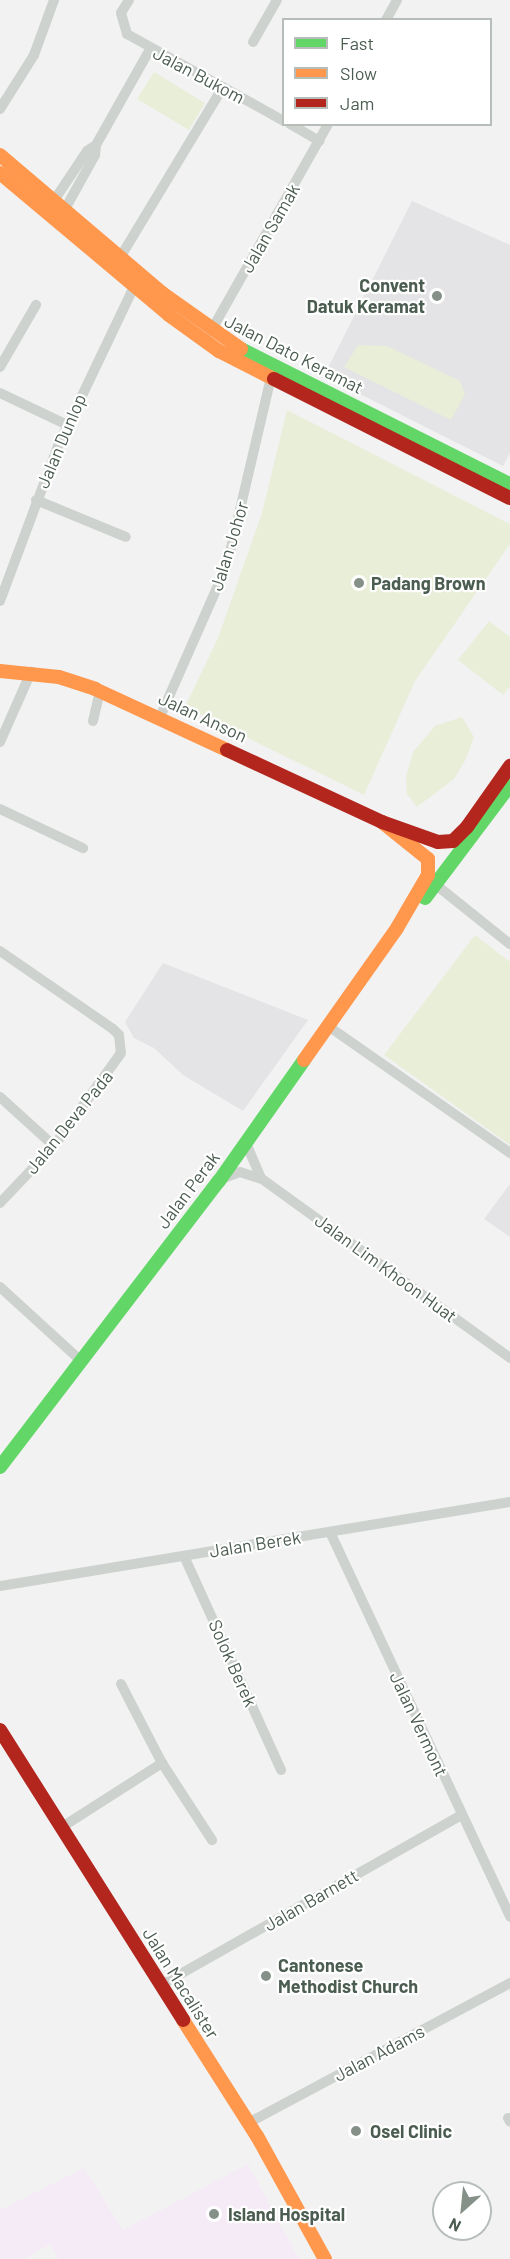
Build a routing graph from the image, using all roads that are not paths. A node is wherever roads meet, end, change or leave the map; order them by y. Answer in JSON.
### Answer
{"nodes":[{"id":1,"x":54,"y":0,"type":"edge"},
{"id":2,"x":129,"y":0,"type":"edge"},
{"id":3,"x":277,"y":0,"type":"edge"},
{"id":4,"x":397,"y":0,"type":"edge"},
{"id":5,"x":387,"y":18,"type":"edge"},
{"id":6,"x":253,"y":42,"type":"dead end"},
{"id":7,"x":150,"y":49,"type":"junction"},
{"id":8,"x":223,"y":87,"type":"junction"},
{"id":9,"x":0,"y":109,"type":"edge"},
{"id":10,"x":282,"y":120,"type":"edge"},
{"id":11,"x":293,"y":126,"type":"edge"},
{"id":12,"x":327,"y":126,"type":"edge"},
{"id":13,"x":319,"y":141,"type":"junction"},
{"id":14,"x":0,"y":155,"type":"edge"},
{"id":15,"x":0,"y":173,"type":"edge"},
{"id":16,"x":55,"y":208,"type":"junction"},
{"id":17,"x":121,"y":256,"type":"junction"},
{"id":18,"x":134,"y":287,"type":"junction"},
{"id":19,"x":36,"y":305,"type":"dead end"},
{"id":20,"x":211,"y":331,"type":"junction"},
{"id":21,"x":0,"y":367,"type":"edge"},
{"id":22,"x":272,"y":373,"type":"junction"},
{"id":23,"x":0,"y":393,"type":"edge"},
{"id":24,"x":67,"y":425,"type":"junction"},
{"id":25,"x":510,"y":484,"type":"edge"},
{"id":26,"x":510,"y":498,"type":"edge"},
{"id":27,"x":36,"y":500,"type":"junction"},
{"id":28,"x":126,"y":537,"type":"dead end"},
{"id":29,"x":0,"y":601,"type":"edge"},
{"id":30,"x":0,"y":670,"type":"edge"},
{"id":31,"x":31,"y":672,"type":"junction"},
{"id":32,"x":100,"y":691,"type":"junction"},
{"id":33,"x":160,"y":717,"type":"junction"},
{"id":34,"x":93,"y":721,"type":"dead end"},
{"id":35,"x":0,"y":742,"type":"edge"},
{"id":36,"x":510,"y":766,"type":"edge"},
{"id":37,"x":510,"y":785,"type":"edge"},
{"id":38,"x":0,"y":809,"type":"edge"},
{"id":39,"x":382,"y":822,"type":"junction"},
{"id":40,"x":83,"y":848,"type":"dead end"},
{"id":41,"x":435,"y":884,"type":"junction"},
{"id":42,"x":397,"y":928,"type":"junction"},
{"id":43,"x":510,"y":944,"type":"edge"},
{"id":44,"x":0,"y":951,"type":"edge"},
{"id":45,"x":328,"y":1026,"type":"junction"},
{"id":46,"x":0,"y":1097,"type":"edge"},
{"id":47,"x":246,"y":1143,"type":"junction"},
{"id":48,"x":54,"y":1146,"type":"junction"},
{"id":49,"x":510,"y":1154,"type":"edge"},
{"id":50,"x":262,"y":1179,"type":"junction"},
{"id":51,"x":219,"y":1181,"type":"junction"},
{"id":52,"x":0,"y":1203,"type":"edge"},
{"id":53,"x":0,"y":1287,"type":"edge"},
{"id":54,"x":510,"y":1358,"type":"edge"},
{"id":55,"x":81,"y":1361,"type":"junction"},
{"id":56,"x":0,"y":1467,"type":"edge"},
{"id":57,"x":510,"y":1502,"type":"edge"},
{"id":58,"x":330,"y":1532,"type":"junction"},
{"id":59,"x":184,"y":1556,"type":"junction"},
{"id":60,"x":0,"y":1586,"type":"edge"},
{"id":61,"x":121,"y":1684,"type":"dead end"},
{"id":62,"x":0,"y":1730,"type":"edge"},
{"id":63,"x":162,"y":1763,"type":"junction"},
{"id":64,"x":281,"y":1770,"type":"dead end"},
{"id":65,"x":461,"y":1815,"type":"junction"},
{"id":66,"x":62,"y":1827,"type":"junction"},
{"id":67,"x":212,"y":1840,"type":"dead end"},
{"id":68,"x":510,"y":1917,"type":"edge"},
{"id":69,"x":510,"y":1983,"type":"edge"},
{"id":70,"x":161,"y":1985,"type":"junction"},
{"id":71,"x":248,"y":2123,"type":"junction"},
{"id":72,"x":324,"y":2259,"type":"edge"}],
"edges":[{"from":1,"to":9,"type":"street"},
{"from":2,"to":7,"type":"street","name":"Jalan Bukom"},
{"from":3,"to":6,"type":"street"},
{"from":4,"to":5,"type":"street"},
{"from":7,"to":8,"type":"street","name":"Jalan Bukom"},
{"from":7,"to":16,"type":"street"},
{"from":8,"to":10,"type":"street","name":"Jalan Bukom"},
{"from":8,"to":17,"type":"street"},
{"from":11,"to":13,"type":"street"},
{"from":12,"to":13,"type":"street","name":"Jalan Samak"},
{"from":13,"to":20,"type":"street","name":"Jalan Samak"},
{"from":14,"to":16,"type":"main road","name":"Jalan Dato Keramat"},
{"from":15,"to":16,"type":"main road","name":"Jalan Dato Keramat"},
{"from":16,"to":17,"type":"main road","name":"Jalan Dato Keramat"},
{"from":16,"to":18,"type":"main road","name":"Jalan Dato Keramat"},
{"from":17,"to":20,"type":"main road","name":"Jalan Dato Keramat"},
{"from":18,"to":22,"type":"main road","name":"Jalan Dato Keramat"},
{"from":18,"to":24,"type":"street","name":"Jalan Dunlop"},
{"from":19,"to":21,"type":"street"},
{"from":20,"to":22,"type":"main road","name":"Jalan Dato Keramat"},
{"from":22,"to":25,"type":"main road","name":"Jalan Dato Keramat"},
{"from":22,"to":26,"type":"main road","name":"Jalan Dato Keramat"},
{"from":22,"to":33,"type":"street","name":"Jalan Johor"},
{"from":23,"to":24,"type":"street"},
{"from":24,"to":27,"type":"street","name":"Jalan Dunlop"},
{"from":27,"to":28,"type":"street"},
{"from":27,"to":29,"type":"street","name":"Jalan Dunlop"},
{"from":30,"to":31,"type":"main road","name":"Jalan Anson"},
{"from":31,"to":32,"type":"main road","name":"Jalan Anson"},
{"from":31,"to":35,"type":"street"},
{"from":32,"to":33,"type":"main road","name":"Jalan Anson"},
{"from":32,"to":34,"type":"street"},
{"from":33,"to":39,"type":"main road","name":"Jalan Anson"},
{"from":36,"to":39,"type":"main road"},
{"from":37,"to":41,"type":"main road","name":"Jalan Perak"},
{"from":38,"to":40,"type":"street"},
{"from":39,"to":42,"type":"main road","name":"Jalan Perak"},
{"from":41,"to":42,"type":"main road","name":"Jalan Perak"},
{"from":41,"to":43,"type":"street"},
{"from":42,"to":45,"type":"main road","name":"Jalan Perak"},
{"from":44,"to":48,"type":"street","name":"Jalan Deva Pada"},
{"from":45,"to":47,"type":"main road","name":"Jalan Perak"},
{"from":45,"to":49,"type":"street"},
{"from":46,"to":48,"type":"street"},
{"from":47,"to":50,"type":"street"},
{"from":47,"to":51,"type":"main road","name":"Jalan Perak"},
{"from":48,"to":52,"type":"street","name":"Jalan Deva Pada"},
{"from":50,"to":51,"type":"street","name":"Jalan Lim Khoon Huat"},
{"from":50,"to":54,"type":"street","name":"Jalan Lim Khoon Huat"},
{"from":51,"to":55,"type":"main road","name":"Jalan Perak"},
{"from":53,"to":55,"type":"street"},
{"from":55,"to":56,"type":"main road","name":"Jalan Perak"},
{"from":57,"to":58,"type":"street","name":"Jalan Berek"},
{"from":58,"to":59,"type":"street","name":"Jalan Berek"},
{"from":58,"to":65,"type":"street","name":"Jalan Vermont"},
{"from":59,"to":60,"type":"street","name":"Jalan Berek"},
{"from":59,"to":64,"type":"street","name":"Solok Berek"},
{"from":61,"to":63,"type":"street"},
{"from":62,"to":66,"type":"main road","name":"Jalan Macalister"},
{"from":63,"to":66,"type":"street"},
{"from":63,"to":67,"type":"street"},
{"from":65,"to":68,"type":"street","name":"Jalan Vermont"},
{"from":65,"to":70,"type":"street","name":"Jalan Barnett"},
{"from":66,"to":70,"type":"main road","name":"Jalan Macalister"},
{"from":69,"to":71,"type":"street","name":"Jalan Adams"},
{"from":70,"to":71,"type":"main road","name":"Jalan Macalister"},
{"from":71,"to":72,"type":"main road","name":"Jalan Macalister"}]}
